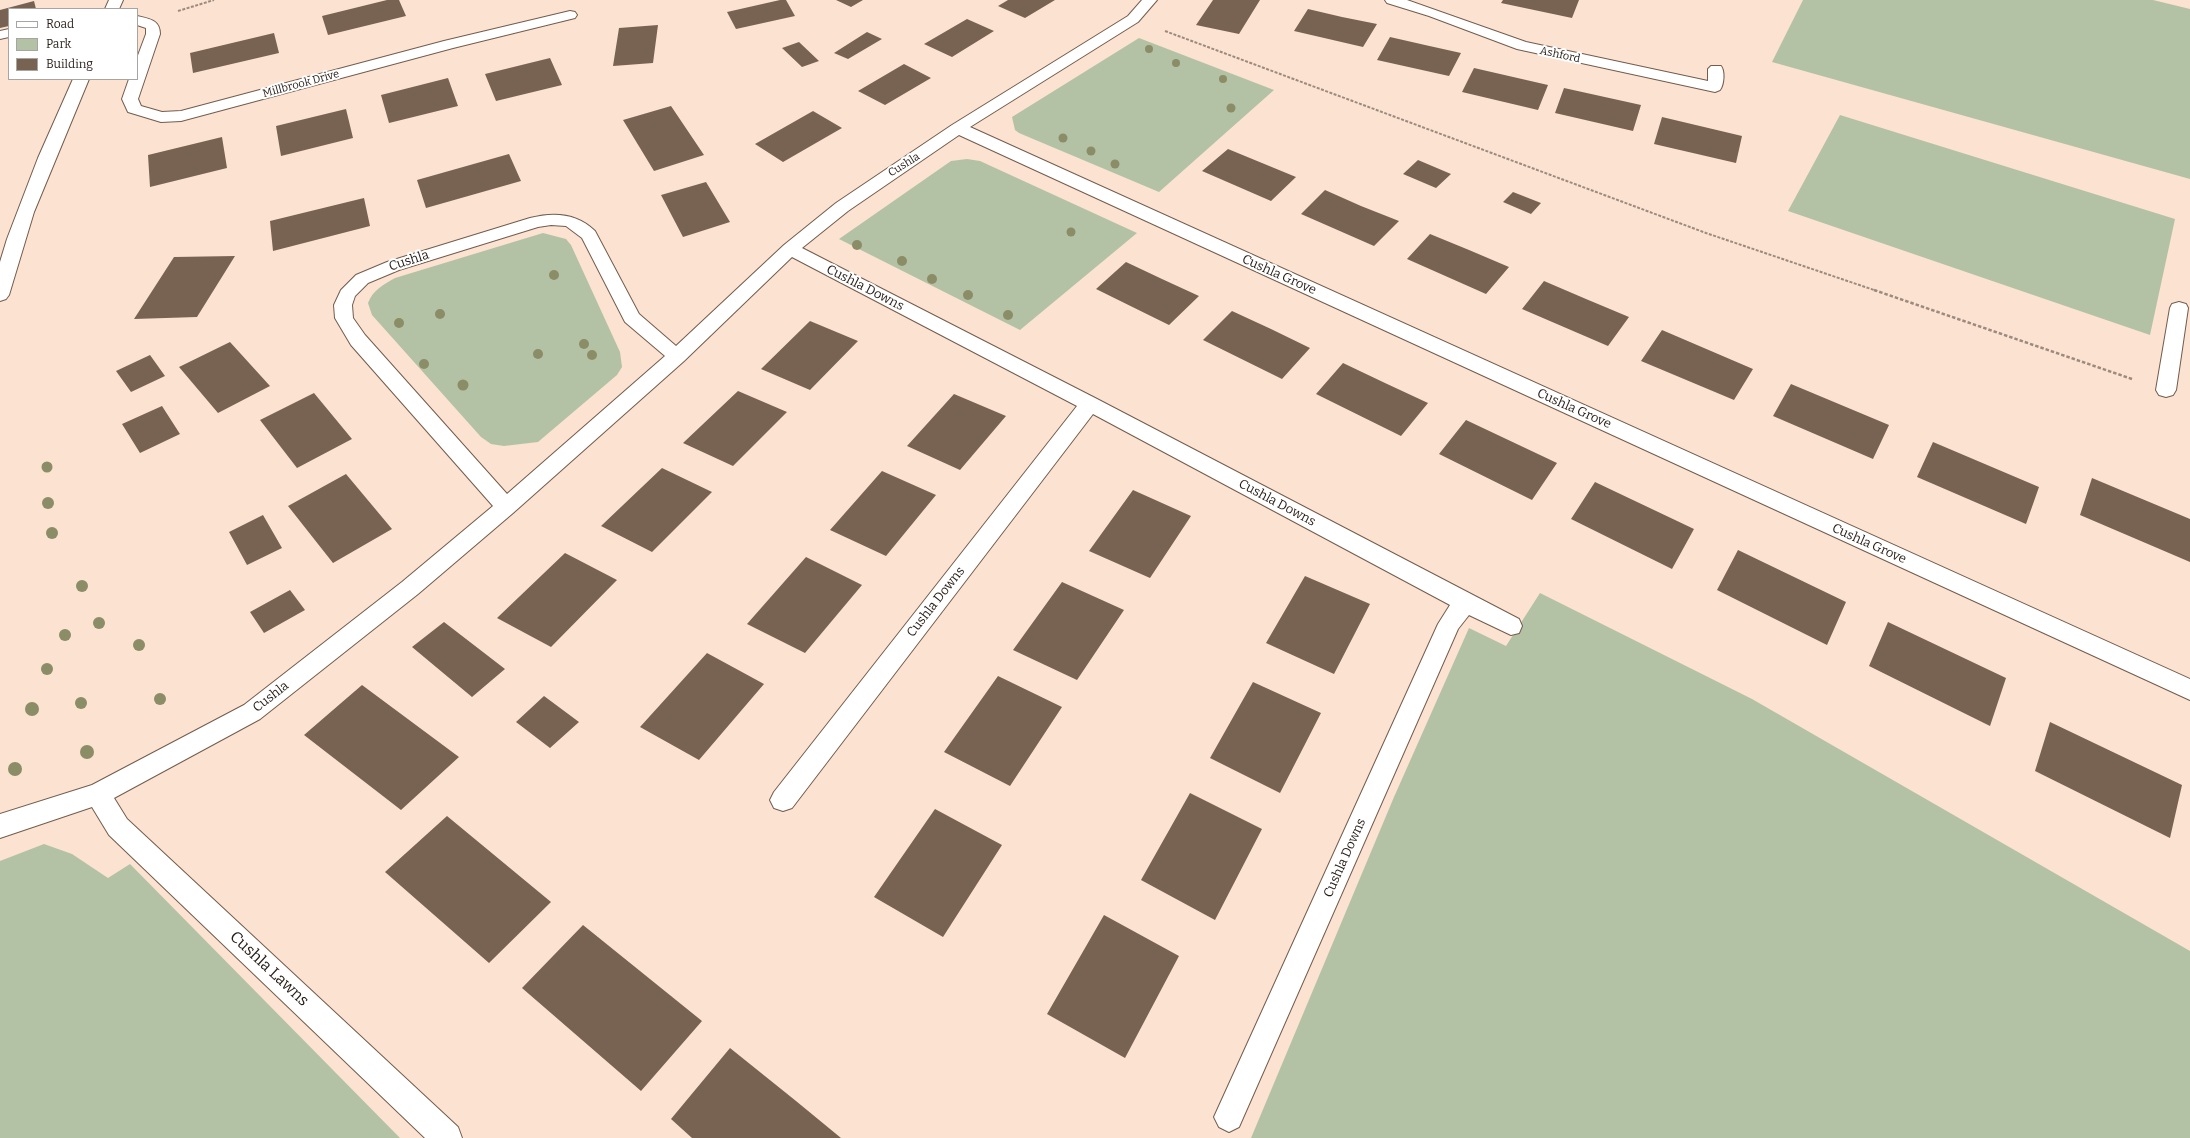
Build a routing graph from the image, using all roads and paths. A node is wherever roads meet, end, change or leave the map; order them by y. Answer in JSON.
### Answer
{"nodes":[{"id":1,"x":1150,"y":0,"type":"edge"},
{"id":2,"x":1392,"y":0,"type":"edge"},
{"id":3,"x":570,"y":16,"type":"dead end"},
{"id":4,"x":1133,"y":19,"type":"junction"},
{"id":5,"x":138,"y":20,"type":"edge"},
{"id":6,"x":1716,"y":69,"type":"dead end"},
{"id":7,"x":138,"y":76,"type":"edge"},
{"id":8,"x":81,"y":80,"type":"edge"},
{"id":9,"x":137,"y":80,"type":"edge"},
{"id":10,"x":958,"y":128,"type":"junction"},
{"id":11,"x":790,"y":250,"type":"junction"},
{"id":12,"x":0,"y":294,"type":"edge"},
{"id":13,"x":2179,"y":308,"type":"dead end"},
{"id":14,"x":677,"y":356,"type":"junction"},
{"id":15,"x":2166,"y":390,"type":"joint"},
{"id":16,"x":1090,"y":404,"type":"junction"},
{"id":17,"x":506,"y":507,"type":"junction"},
{"id":18,"x":1465,"y":602,"type":"junction"},
{"id":19,"x":1511,"y":626,"type":"dead end"},
{"id":20,"x":2190,"y":690,"type":"edge"},
{"id":21,"x":98,"y":794,"type":"junction"},
{"id":22,"x":783,"y":800,"type":"dead end"},
{"id":23,"x":0,"y":826,"type":"edge"},
{"id":24,"x":1229,"y":1117,"type":"dead end"},
{"id":25,"x":447,"y":1138,"type":"edge"}],
"edges":[{"from":1,"to":4,"type":"street","name":"Cushla"},
{"from":2,"to":6,"type":"street","name":"Ashford"},
{"from":3,"to":9,"type":"street","name":"Millbrook Drive"},
{"from":4,"to":10,"type":"street","name":"Cushla"},
{"from":4,"to":15,"type":"path"},
{"from":5,"to":7,"type":"street","name":"Millbrook Drive"},
{"from":8,"to":12,"type":"street"},
{"from":10,"to":11,"type":"street","name":"Cushla"},
{"from":10,"to":20,"type":"street","name":"Cushla Grove"},
{"from":11,"to":14,"type":"street","name":"Cushla"},
{"from":11,"to":16,"type":"street","name":"Cushla Downs"},
{"from":13,"to":15,"type":"street"},
{"from":14,"to":17,"type":"street","name":"Cushla"},
{"from":14,"to":17,"type":"street","name":"Cushla"},
{"from":16,"to":18,"type":"street","name":"Cushla Downs"},
{"from":16,"to":22,"type":"street","name":"Cushla Downs"},
{"from":17,"to":21,"type":"street","name":"Cushla"},
{"from":18,"to":19,"type":"street","name":"Cushla Downs"},
{"from":18,"to":24,"type":"street","name":"Cushla Downs"},
{"from":21,"to":23,"type":"street","name":"Cushla"},
{"from":21,"to":25,"type":"street","name":"Cushla Lawns"}]}
